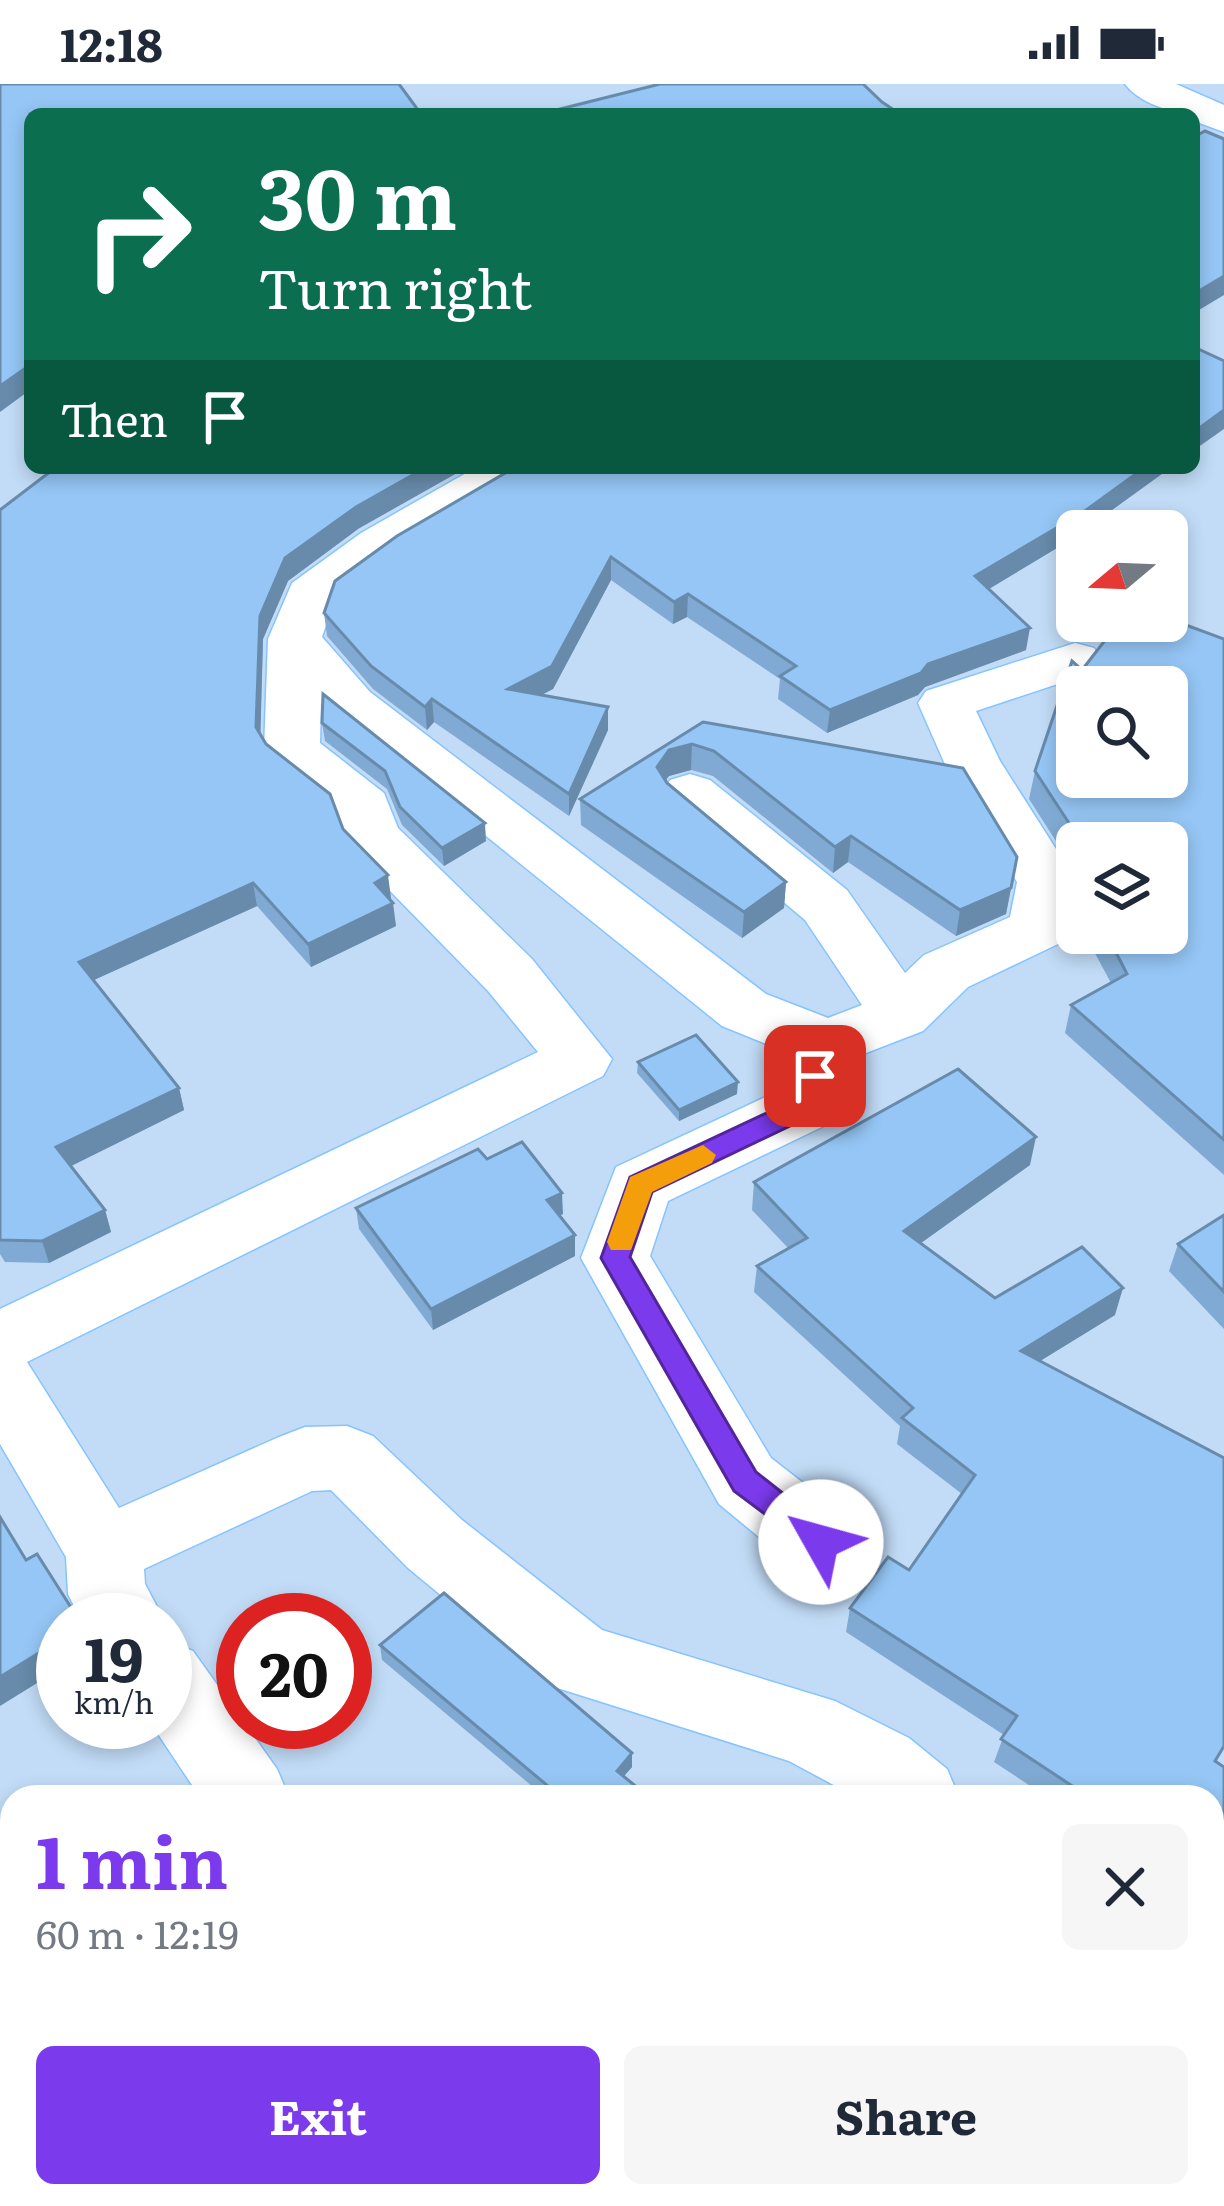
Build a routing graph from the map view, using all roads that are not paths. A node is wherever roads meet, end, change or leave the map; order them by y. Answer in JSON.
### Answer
{"nodes":[{"id":1,"x":1144,"y":84,"type":"edge"},
{"id":2,"x":1197,"y":108,"type":"edge"},
{"id":3,"x":500,"y":474,"type":"edge"},
{"id":4,"x":295,"y":639,"type":"junction"},
{"id":5,"x":1075,"y":660,"type":"edge"},
{"id":6,"x":691,"y":793,"type":"dead end"},
{"id":7,"x":901,"y":1015,"type":"junction"},
{"id":8,"x":827,"y":1043,"type":"junction"},
{"id":9,"x":0,"y":1342,"type":"edge"},
{"id":10,"x":0,"y":1380,"type":"edge"},
{"id":11,"x":821,"y":1542,"type":"dead end"},
{"id":12,"x":115,"y":1586,"type":"edge"},
{"id":13,"x":192,"y":1716,"type":"edge"},
{"id":14,"x":240,"y":1785,"type":"edge"},
{"id":15,"x":904,"y":1785,"type":"edge"}],
"edges":[{"from":1,"to":2,"type":"street"},
{"from":3,"to":4,"type":"street"},
{"from":4,"to":8,"type":"street"},
{"from":4,"to":9,"type":"street"},
{"from":5,"to":7,"type":"street"},
{"from":6,"to":7,"type":"street"},
{"from":7,"to":8,"type":"street"},
{"from":8,"to":11,"type":"street"},
{"from":10,"to":12,"type":"street"},
{"from":12,"to":15,"type":"street"},
{"from":13,"to":14,"type":"street"}]}
